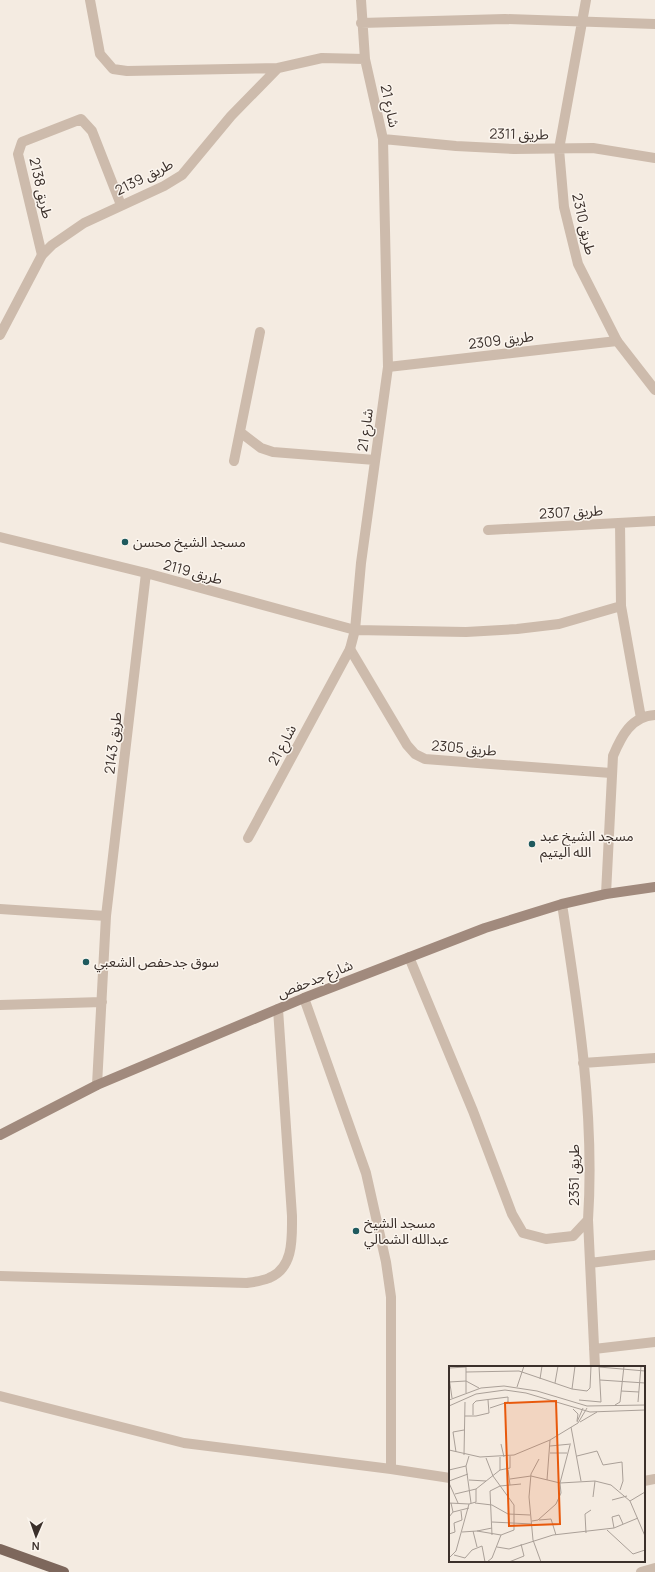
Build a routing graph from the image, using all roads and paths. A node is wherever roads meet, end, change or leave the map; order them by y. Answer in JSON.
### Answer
{"nodes":[{"id":1,"x":90,"y":0,"type":"edge"},
{"id":2,"x":361,"y":0,"type":"edge"},
{"id":3,"x":586,"y":0,"type":"edge"},
{"id":4,"x":584,"y":21,"type":"junction"},
{"id":5,"x":361,"y":23,"type":"junction"},
{"id":6,"x":655,"y":24,"type":"edge"},
{"id":7,"x":365,"y":58,"type":"junction"},
{"id":8,"x":278,"y":68,"type":"junction"},
{"id":9,"x":383,"y":139,"type":"junction"},
{"id":10,"x":559,"y":149,"type":"junction"},
{"id":11,"x":655,"y":158,"type":"edge"},
{"id":12,"x":121,"y":205,"type":"junction"},
{"id":13,"x":42,"y":255,"type":"junction"},
{"id":14,"x":260,"y":332,"type":"dead end"},
{"id":15,"x":0,"y":335,"type":"edge"},
{"id":16,"x":617,"y":341,"type":"junction"},
{"id":17,"x":388,"y":367,"type":"junction"},
{"id":18,"x":655,"y":390,"type":"edge"},
{"id":19,"x":240,"y":432,"type":"junction"},
{"id":20,"x":375,"y":460,"type":"junction"},
{"id":21,"x":234,"y":461,"type":"dead end"},
{"id":22,"x":655,"y":521,"type":"edge"},
{"id":23,"x":620,"y":523,"type":"junction"},
{"id":24,"x":488,"y":530,"type":"dead end"},
{"id":25,"x":0,"y":537,"type":"edge"},
{"id":26,"x":146,"y":573,"type":"junction"},
{"id":27,"x":621,"y":606,"type":"junction"},
{"id":28,"x":355,"y":630,"type":"junction"},
{"id":29,"x":350,"y":649,"type":"junction"},
{"id":30,"x":655,"y":715,"type":"edge"},
{"id":31,"x":642,"y":718,"type":"junction"},
{"id":32,"x":611,"y":773,"type":"junction"},
{"id":33,"x":248,"y":838,"type":"dead end"},
{"id":34,"x":655,"y":887,"type":"edge"},
{"id":35,"x":606,"y":894,"type":"junction"},
{"id":36,"x":562,"y":904,"type":"junction"},
{"id":37,"x":0,"y":909,"type":"edge"},
{"id":38,"x":106,"y":916,"type":"junction"},
{"id":39,"x":408,"y":956,"type":"junction"},
{"id":40,"x":304,"y":998,"type":"junction"},
{"id":41,"x":102,"y":1002,"type":"junction"},
{"id":42,"x":0,"y":1005,"type":"edge"},
{"id":43,"x":278,"y":1009,"type":"junction"},
{"id":44,"x":655,"y":1058,"type":"edge"},
{"id":45,"x":582,"y":1063,"type":"junction"},
{"id":46,"x":97,"y":1085,"type":"junction"},
{"id":47,"x":0,"y":1135,"type":"edge"},
{"id":48,"x":588,"y":1220,"type":"junction"},
{"id":49,"x":655,"y":1255,"type":"edge"},
{"id":50,"x":590,"y":1263,"type":"junction"},
{"id":51,"x":0,"y":1276,"type":"edge"},
{"id":52,"x":655,"y":1342,"type":"edge"},
{"id":53,"x":594,"y":1349,"type":"junction"},
{"id":54,"x":595,"y":1366,"type":"edge"},
{"id":55,"x":0,"y":1396,"type":"edge"},
{"id":56,"x":391,"y":1469,"type":"junction"},
{"id":57,"x":449,"y":1478,"type":"edge"},
{"id":58,"x":655,"y":1479,"type":"edge"},
{"id":59,"x":645,"y":1481,"type":"edge"},
{"id":60,"x":0,"y":1550,"type":"edge"},
{"id":61,"x":655,"y":1568,"type":"edge"},
{"id":62,"x":64,"y":1572,"type":"edge"},
{"id":63,"x":641,"y":1572,"type":"edge"}],
"edges":[{"from":1,"to":8,"type":"street"},
{"from":2,"to":5,"type":"street","name":"شارع 21"},
{"from":3,"to":4,"type":"street","name":"طريق 2310"},
{"from":4,"to":5,"type":"street"},
{"from":4,"to":6,"type":"street"},
{"from":4,"to":10,"type":"street","name":"طريق 2310"},
{"from":5,"to":7,"type":"street","name":"شارع 21"},
{"from":7,"to":8,"type":"street"},
{"from":7,"to":9,"type":"street","name":"شارع 21"},
{"from":8,"to":12,"type":"street","name":"طريق 2139"},
{"from":9,"to":10,"type":"street","name":"طريق 2311"},
{"from":9,"to":17,"type":"street","name":"شارع 21"},
{"from":10,"to":11,"type":"street","name":"طريق 2311"},
{"from":10,"to":16,"type":"street","name":"طريق 2310"},
{"from":12,"to":13,"type":"street","name":"طريق 2139"},
{"from":12,"to":13,"type":"street","name":"طريق 2138"},
{"from":13,"to":15,"type":"street","name":"طريق 2139"},
{"from":14,"to":19,"type":"street"},
{"from":16,"to":17,"type":"street","name":"طريق 2309"},
{"from":16,"to":18,"type":"street","name":"طريق 2310"},
{"from":17,"to":20,"type":"street","name":"شارع 21"},
{"from":19,"to":20,"type":"street"},
{"from":19,"to":21,"type":"street"},
{"from":20,"to":28,"type":"street","name":"شارع 21"},
{"from":22,"to":23,"type":"street","name":"طريق 2307"},
{"from":23,"to":24,"type":"street","name":"طريق 2307"},
{"from":23,"to":27,"type":"street"},
{"from":25,"to":26,"type":"street","name":"طريق 2119"},
{"from":26,"to":28,"type":"street","name":"طريق 2119"},
{"from":26,"to":38,"type":"street","name":"طريق 2143"},
{"from":27,"to":28,"type":"street"},
{"from":27,"to":31,"type":"street"},
{"from":28,"to":29,"type":"street","name":"شارع 21"},
{"from":29,"to":32,"type":"street","name":"طريق 2305"},
{"from":29,"to":33,"type":"street","name":"شارع 21"},
{"from":30,"to":31,"type":"street"},
{"from":31,"to":32,"type":"street"},
{"from":32,"to":35,"type":"street"},
{"from":34,"to":35,"type":"street","name":"شارع جدحفص"},
{"from":35,"to":36,"type":"street","name":"شارع جدحفص"},
{"from":36,"to":39,"type":"street","name":"شارع جدحفص"},
{"from":36,"to":45,"type":"street","name":"طريق 2351"},
{"from":37,"to":38,"type":"street"},
{"from":38,"to":41,"type":"street","name":"طريق 2143"},
{"from":39,"to":40,"type":"street","name":"شارع جدحفص"},
{"from":39,"to":48,"type":"street","name":"طريق 2351"},
{"from":40,"to":43,"type":"street","name":"شارع جدحفص"},
{"from":40,"to":56,"type":"street"},
{"from":41,"to":42,"type":"street"},
{"from":41,"to":46,"type":"street","name":"طريق 2143"},
{"from":43,"to":46,"type":"street","name":"شارع جدحفص"},
{"from":43,"to":51,"type":"street"},
{"from":44,"to":45,"type":"street"},
{"from":45,"to":48,"type":"street","name":"طريق 2351"},
{"from":46,"to":47,"type":"street","name":"شارع جدحفص"},
{"from":48,"to":50,"type":"street"},
{"from":49,"to":50,"type":"street"},
{"from":50,"to":53,"type":"street"},
{"from":52,"to":53,"type":"street"},
{"from":53,"to":54,"type":"street"},
{"from":55,"to":56,"type":"street"},
{"from":56,"to":57,"type":"street"},
{"from":58,"to":59,"type":"street"},
{"from":60,"to":62,"type":"main road"},
{"from":61,"to":63,"type":"street"}]}
